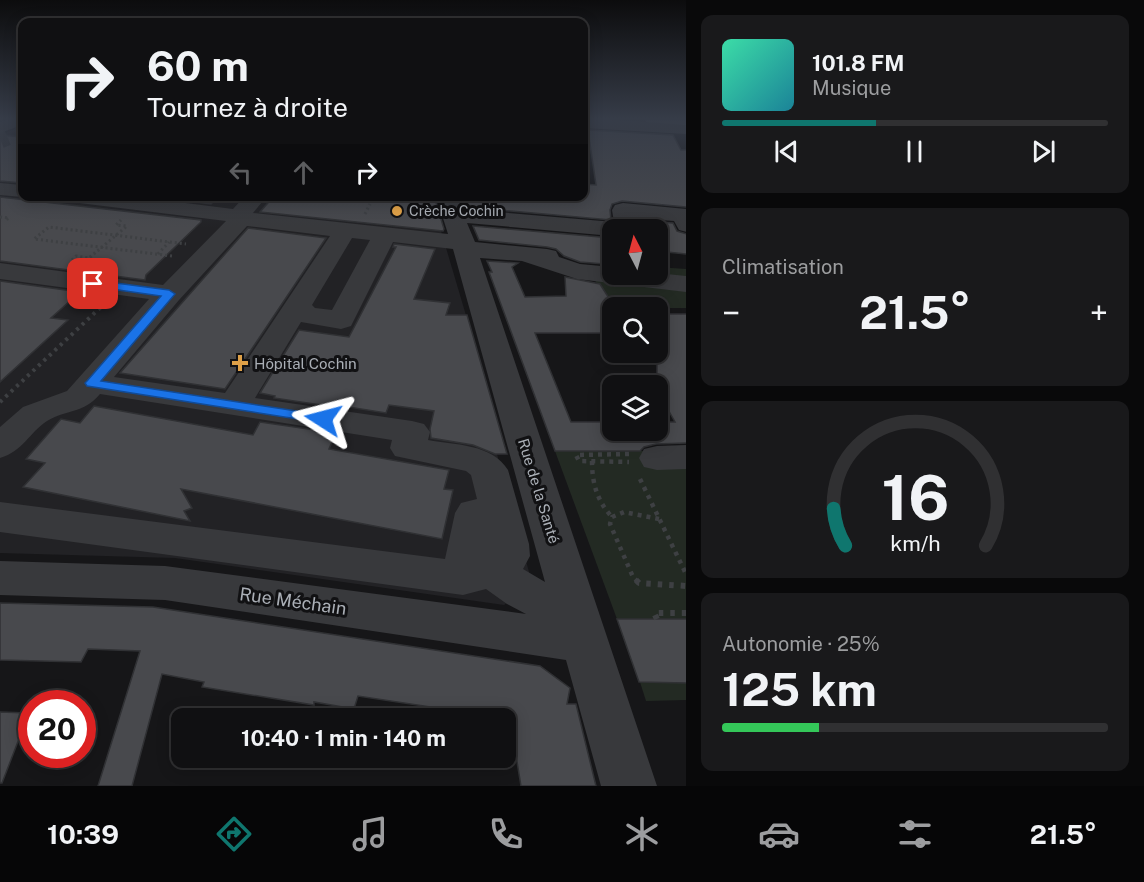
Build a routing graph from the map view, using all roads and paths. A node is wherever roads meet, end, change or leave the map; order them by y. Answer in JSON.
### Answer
{"nodes":[{"id":1,"x":0,"y":189,"type":"edge"},
{"id":2,"x":18,"y":191,"type":"edge"},
{"id":3,"x":81,"y":201,"type":"edge"},
{"id":4,"x":127,"y":201,"type":"edge"},
{"id":5,"x":240,"y":208,"type":"edge"},
{"id":6,"x":201,"y":211,"type":"junction"},
{"id":7,"x":125,"y":216,"type":"dead end"},
{"id":8,"x":0,"y":217,"type":"edge"},
{"id":9,"x":624,"y":219,"type":"edge"},
{"id":10,"x":4,"y":222,"type":"dead end"},
{"id":11,"x":686,"y":222,"type":"edge"},
{"id":12,"x":457,"y":226,"type":"edge"},
{"id":13,"x":602,"y":229,"type":"edge"},
{"id":14,"x":345,"y":231,"type":"junction"},
{"id":15,"x":668,"y":233,"type":"edge"},
{"id":16,"x":385,"y":234,"type":"junction"},
{"id":17,"x":115,"y":235,"type":"junction"},
{"id":18,"x":686,"y":235,"type":"edge"},
{"id":19,"x":169,"y":242,"type":"junction"},
{"id":20,"x":179,"y":243,"type":"dead end"},
{"id":21,"x":101,"y":247,"type":"junction"},
{"id":22,"x":158,"y":254,"type":"junction"},
{"id":23,"x":525,"y":254,"type":"junction"},
{"id":24,"x":166,"y":255,"type":"dead end"},
{"id":25,"x":602,"y":261,"type":"edge"},
{"id":26,"x":65,"y":266,"type":"dead end"},
{"id":27,"x":686,"y":268,"type":"edge"},
{"id":28,"x":668,"y":270,"type":"edge"},
{"id":29,"x":0,"y":271,"type":"edge"},
{"id":30,"x":602,"y":271,"type":"edge"},
{"id":31,"x":668,"y":278,"type":"edge"},
{"id":32,"x":686,"y":284,"type":"edge"},
{"id":33,"x":169,"y":294,"type":"junction"},
{"id":34,"x":106,"y":302,"type":"dead end"},
{"id":35,"x":298,"y":306,"type":"junction"},
{"id":36,"x":88,"y":388,"type":"junction"},
{"id":37,"x":0,"y":402,"type":"edge"},
{"id":38,"x":242,"y":412,"type":"junction"},
{"id":39,"x":342,"y":437,"type":"dead end"},
{"id":40,"x":0,"y":446,"type":"edge"},
{"id":41,"x":408,"y":448,"type":"junction"},
{"id":42,"x":654,"y":458,"type":"edge"},
{"id":43,"x":592,"y":461,"type":"junction"},
{"id":44,"x":475,"y":513,"type":"dead end"},
{"id":45,"x":0,"y":517,"type":"edge"},
{"id":46,"x":612,"y":517,"type":"junction"},
{"id":47,"x":659,"y":519,"type":"junction"},
{"id":48,"x":479,"y":574,"type":"junction"},
{"id":49,"x":686,"y":574,"type":"edge"},
{"id":50,"x":0,"y":578,"type":"edge"},
{"id":51,"x":686,"y":586,"type":"edge"},
{"id":52,"x":686,"y":612,"type":"edge"},
{"id":53,"x":657,"y":619,"type":"dead end"},
{"id":54,"x":580,"y":627,"type":"junction"},
{"id":55,"x":629,"y":786,"type":"edge"}],
"edges":[{"from":1,"to":2,"type":"street"},
{"from":3,"to":6,"type":"street"},
{"from":4,"to":6,"type":"street"},
{"from":5,"to":6,"type":"street"},
{"from":5,"to":14,"type":"street"},
{"from":5,"to":33,"type":"street"},
{"from":7,"to":17,"type":"path"},
{"from":8,"to":10,"type":"path"},
{"from":9,"to":11,"type":"street"},
{"from":12,"to":13,"type":"street"},
{"from":12,"to":16,"type":"street"},
{"from":12,"to":23,"type":"street"},
{"from":12,"to":54,"type":"street","name":"Rue de la Santé"},
{"from":14,"to":16,"type":"street"},
{"from":14,"to":35,"type":"street"},
{"from":15,"to":18,"type":"street"},
{"from":16,"to":35,"type":"street"},
{"from":17,"to":19,"type":"path"},
{"from":17,"to":21,"type":"path"},
{"from":17,"to":21,"type":"path"},
{"from":19,"to":20,"type":"path"},
{"from":19,"to":22,"type":"path"},
{"from":21,"to":22,"type":"path"},
{"from":21,"to":26,"type":"path"},
{"from":22,"to":24,"type":"path"},
{"from":23,"to":25,"type":"street"},
{"from":23,"to":30,"type":"street"},
{"from":27,"to":28,"type":"street"},
{"from":29,"to":33,"type":"street"},
{"from":31,"to":32,"type":"street"},
{"from":33,"to":36,"type":"street"},
{"from":34,"to":37,"type":"path"},
{"from":35,"to":38,"type":"street"},
{"from":36,"to":38,"type":"street"},
{"from":36,"to":40,"type":"street"},
{"from":38,"to":41,"type":"street"},
{"from":39,"to":41,"type":"street"},
{"from":41,"to":48,"type":"street"},
{"from":42,"to":43,"type":"path"},
{"from":42,"to":43,"type":"path"},
{"from":42,"to":47,"type":"path"},
{"from":43,"to":46,"type":"path"},
{"from":44,"to":48,"type":"street"},
{"from":45,"to":48,"type":"street"},
{"from":46,"to":47,"type":"path"},
{"from":46,"to":51,"type":"path"},
{"from":47,"to":49,"type":"path"},
{"from":48,"to":54,"type":"street"},
{"from":50,"to":54,"type":"street","name":"Rue Méchain"},
{"from":52,"to":53,"type":"path"},
{"from":54,"to":55,"type":"street","name":"Rue de la Santé"}]}
